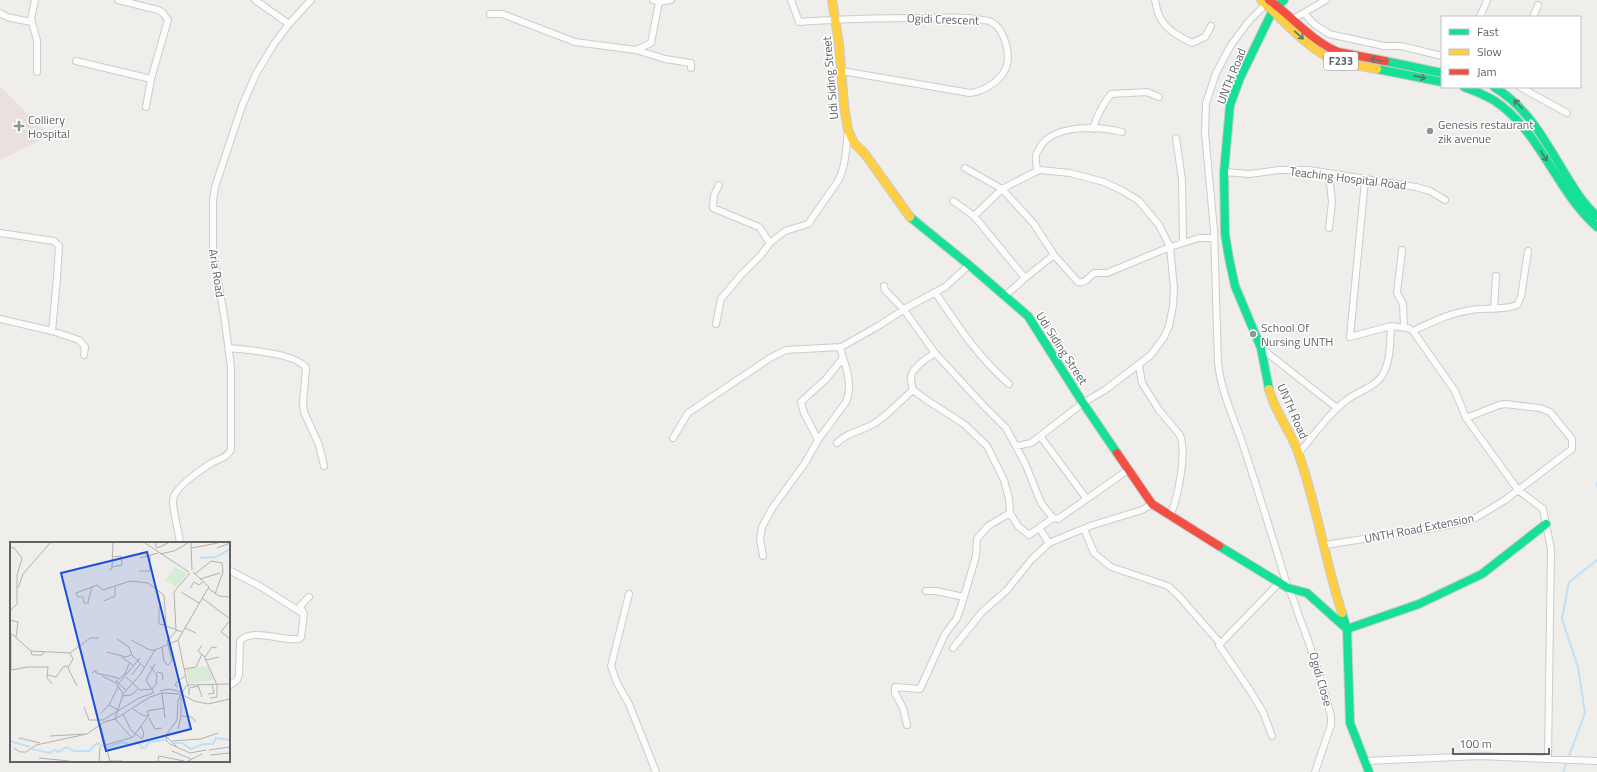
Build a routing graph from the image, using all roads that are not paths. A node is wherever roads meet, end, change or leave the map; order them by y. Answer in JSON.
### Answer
{"nodes":[{"id":1,"x":35,"y":0,"type":"edge"},
{"id":2,"x":118,"y":0,"type":"edge"},
{"id":3,"x":255,"y":0,"type":"edge"},
{"id":4,"x":311,"y":0,"type":"edge"},
{"id":5,"x":653,"y":0,"type":"edge"},
{"id":6,"x":671,"y":0,"type":"edge"},
{"id":7,"x":792,"y":0,"type":"edge"},
{"id":8,"x":832,"y":0,"type":"edge"},
{"id":9,"x":1155,"y":0,"type":"edge"},
{"id":10,"x":1326,"y":0,"type":"edge"},
{"id":11,"x":1486,"y":0,"type":"edge"},
{"id":12,"x":659,"y":2,"type":"junction"},
{"id":13,"x":1265,"y":2,"type":"edge"},
{"id":14,"x":1278,"y":5,"type":"edge"},
{"id":15,"x":1538,"y":5,"type":"dead end"},
{"id":16,"x":0,"y":13,"type":"edge"},
{"id":17,"x":1304,"y":13,"type":"junction"},
{"id":18,"x":490,"y":14,"type":"dead end"},
{"id":19,"x":1480,"y":16,"type":"edge"},
{"id":20,"x":1533,"y":16,"type":"edge"},
{"id":21,"x":836,"y":19,"type":"junction"},
{"id":22,"x":31,"y":22,"type":"junction"},
{"id":23,"x":1289,"y":22,"type":"junction"},
{"id":24,"x":289,"y":24,"type":"junction"},
{"id":25,"x":1211,"y":26,"type":"dead end"},
{"id":26,"x":636,"y":50,"type":"junction"},
{"id":27,"x":1441,"y":56,"type":"edge"},
{"id":28,"x":76,"y":61,"type":"dead end"},
{"id":29,"x":691,"y":68,"type":"dead end"},
{"id":30,"x":842,"y":71,"type":"junction"},
{"id":31,"x":37,"y":72,"type":"dead end"},
{"id":32,"x":1441,"y":73,"type":"edge"},
{"id":33,"x":151,"y":79,"type":"junction"},
{"id":34,"x":1441,"y":82,"type":"edge"},
{"id":35,"x":1467,"y":88,"type":"edge"},
{"id":36,"x":1499,"y":88,"type":"edge"},
{"id":37,"x":1522,"y":88,"type":"edge"},
{"id":38,"x":1159,"y":96,"type":"dead end"},
{"id":39,"x":1494,"y":100,"type":"junction"},
{"id":40,"x":146,"y":107,"type":"dead end"},
{"id":41,"x":1567,"y":113,"type":"dead end"},
{"id":42,"x":848,"y":129,"type":"junction"},
{"id":43,"x":1094,"y":129,"type":"junction"},
{"id":44,"x":1122,"y":132,"type":"dead end"},
{"id":45,"x":1176,"y":138,"type":"dead end"},
{"id":46,"x":965,"y":168,"type":"dead end"},
{"id":47,"x":1037,"y":171,"type":"junction"},
{"id":48,"x":1224,"y":172,"type":"junction"},
{"id":49,"x":1329,"y":174,"type":"junction"},
{"id":50,"x":1365,"y":180,"type":"junction"},
{"id":51,"x":719,"y":185,"type":"dead end"},
{"id":52,"x":1002,"y":189,"type":"junction"},
{"id":53,"x":1445,"y":200,"type":"dead end"},
{"id":54,"x":953,"y":201,"type":"dead end"},
{"id":55,"x":974,"y":216,"type":"junction"},
{"id":56,"x":1597,"y":216,"type":"edge"},
{"id":57,"x":1597,"y":227,"type":"edge"},
{"id":58,"x":1328,"y":228,"type":"dead end"},
{"id":59,"x":0,"y":233,"type":"edge"},
{"id":60,"x":1213,"y":238,"type":"junction"},
{"id":61,"x":770,"y":243,"type":"junction"},
{"id":62,"x":1183,"y":243,"type":"junction"},
{"id":63,"x":1170,"y":247,"type":"junction"},
{"id":64,"x":1402,"y":250,"type":"dead end"},
{"id":65,"x":1528,"y":251,"type":"dead end"},
{"id":66,"x":1054,"y":255,"type":"junction"},
{"id":67,"x":969,"y":265,"type":"junction"},
{"id":68,"x":1496,"y":276,"type":"dead end"},
{"id":69,"x":1025,"y":278,"type":"junction"},
{"id":70,"x":884,"y":286,"type":"dead end"},
{"id":71,"x":935,"y":292,"type":"junction"},
{"id":72,"x":1005,"y":296,"type":"junction"},
{"id":73,"x":1494,"y":308,"type":"junction"},
{"id":74,"x":904,"y":310,"type":"junction"},
{"id":75,"x":0,"y":319,"type":"edge"},
{"id":76,"x":716,"y":324,"type":"dead end"},
{"id":77,"x":1392,"y":326,"type":"junction"},
{"id":78,"x":1404,"y":327,"type":"junction"},
{"id":79,"x":52,"y":331,"type":"junction"},
{"id":80,"x":1413,"y":331,"type":"junction"},
{"id":81,"x":840,"y":347,"type":"junction"},
{"id":82,"x":229,"y":348,"type":"junction"},
{"id":83,"x":1261,"y":348,"type":"junction"},
{"id":84,"x":935,"y":353,"type":"junction"},
{"id":85,"x":84,"y":355,"type":"dead end"},
{"id":86,"x":843,"y":358,"type":"junction"},
{"id":87,"x":1140,"y":365,"type":"junction"},
{"id":88,"x":1009,"y":384,"type":"dead end"},
{"id":89,"x":913,"y":390,"type":"junction"},
{"id":90,"x":1083,"y":403,"type":"junction"},
{"id":91,"x":1337,"y":408,"type":"junction"},
{"id":92,"x":1466,"y":418,"type":"junction"},
{"id":93,"x":1040,"y":436,"type":"junction"},
{"id":94,"x":673,"y":438,"type":"dead end"},
{"id":95,"x":818,"y":440,"type":"junction"},
{"id":96,"x":837,"y":443,"type":"dead end"},
{"id":97,"x":1016,"y":446,"type":"junction"},
{"id":98,"x":1298,"y":453,"type":"junction"},
{"id":99,"x":324,"y":466,"type":"dead end"},
{"id":100,"x":1128,"y":470,"type":"junction"},
{"id":101,"x":1518,"y":490,"type":"junction"},
{"id":102,"x":1086,"y":498,"type":"junction"},
{"id":103,"x":1152,"y":504,"type":"junction"},
{"id":104,"x":1010,"y":513,"type":"junction"},
{"id":105,"x":1170,"y":516,"type":"junction"},
{"id":106,"x":1053,"y":518,"type":"junction"},
{"id":107,"x":1546,"y":524,"type":"junction"},
{"id":108,"x":1039,"y":528,"type":"junction"},
{"id":109,"x":1084,"y":529,"type":"junction"},
{"id":110,"x":180,"y":542,"type":"edge"},
{"id":111,"x":1049,"y":543,"type":"junction"},
{"id":112,"x":1325,"y":545,"type":"junction"},
{"id":113,"x":763,"y":556,"type":"dead end"},
{"id":114,"x":230,"y":571,"type":"edge"},
{"id":115,"x":1279,"y":583,"type":"junction"},
{"id":116,"x":1288,"y":588,"type":"junction"},
{"id":117,"x":926,"y":591,"type":"dead end"},
{"id":118,"x":629,"y":594,"type":"dead end"},
{"id":119,"x":308,"y":597,"type":"dead end"},
{"id":120,"x":964,"y":597,"type":"junction"},
{"id":121,"x":304,"y":614,"type":"junction"},
{"id":122,"x":1348,"y":629,"type":"junction"},
{"id":123,"x":1220,"y":644,"type":"junction"},
{"id":124,"x":953,"y":648,"type":"dead end"},
{"id":125,"x":230,"y":685,"type":"edge"},
{"id":126,"x":907,"y":725,"type":"dead end"},
{"id":127,"x":1272,"y":736,"type":"dead end"},
{"id":128,"x":1548,"y":758,"type":"junction"},
{"id":129,"x":1365,"y":761,"type":"junction"},
{"id":130,"x":1597,"y":761,"type":"edge"},
{"id":131,"x":656,"y":772,"type":"edge"},
{"id":132,"x":1315,"y":772,"type":"edge"},
{"id":133,"x":1369,"y":772,"type":"edge"}],
"edges":[{"from":1,"to":22,"type":"street"},
{"from":2,"to":33,"type":"street"},
{"from":3,"to":24,"type":"street"},
{"from":4,"to":24,"type":"street","name":"Aria Road"},
{"from":5,"to":12,"type":"street"},
{"from":6,"to":12,"type":"street"},
{"from":7,"to":21,"type":"street","name":"Ogidi Crescent"},
{"from":8,"to":21,"type":"street","name":"Udi Siding Street"},
{"from":9,"to":25,"type":"street"},
{"from":10,"to":17,"type":"street"},
{"from":11,"to":19,"type":"street"},
{"from":12,"to":26,"type":"street"},
{"from":13,"to":14,"type":"street","number":"F233"},
{"from":13,"to":60,"type":"street","name":"Ogidi Close"},
{"from":14,"to":23,"type":"street","number":"F233"},
{"from":14,"to":48,"type":"street","name":"UNTH Road"},
{"from":15,"to":20,"type":"street"},
{"from":16,"to":22,"type":"street"},
{"from":17,"to":23,"type":"street"},
{"from":17,"to":27,"type":"street"},
{"from":18,"to":26,"type":"street"},
{"from":21,"to":30,"type":"street","name":"Udi Siding Street"},
{"from":21,"to":30,"type":"street","name":"Ogidi Crescent"},
{"from":22,"to":31,"type":"street"},
{"from":32,"to":23,"type":"street","number":"F233","one_way":true},
{"from":23,"to":34,"type":"street","number":"F233","one_way":true},
{"from":24,"to":82,"type":"street","name":"Aria Road"},
{"from":26,"to":29,"type":"street"},
{"from":28,"to":33,"type":"street"},
{"from":30,"to":42,"type":"street","name":"Udi Siding Street"},
{"from":33,"to":40,"type":"street"},
{"from":35,"to":39,"type":"street"},
{"from":36,"to":39,"type":"street"},
{"from":56,"to":36,"type":"street","one_way":true},
{"from":37,"to":41,"type":"street"},
{"from":38,"to":43,"type":"street"},
{"from":39,"to":57,"type":"street","one_way":true},
{"from":42,"to":61,"type":"street"},
{"from":42,"to":67,"type":"street","name":"Udi Siding Street"},
{"from":43,"to":44,"type":"street"},
{"from":43,"to":47,"type":"street"},
{"from":45,"to":62,"type":"street"},
{"from":46,"to":52,"type":"street"},
{"from":47,"to":52,"type":"street"},
{"from":47,"to":63,"type":"street"},
{"from":48,"to":49,"type":"street","name":"Teaching Hospital Road"},
{"from":48,"to":83,"type":"street","name":"UNTH Road"},
{"from":49,"to":50,"type":"street","name":"Teaching Hospital Road"},
{"from":49,"to":58,"type":"street"},
{"from":50,"to":53,"type":"street","name":"Teaching Hospital Road"},
{"from":50,"to":77,"type":"street"},
{"from":51,"to":61,"type":"street"},
{"from":52,"to":55,"type":"street"},
{"from":52,"to":66,"type":"street"},
{"from":54,"to":55,"type":"street"},
{"from":55,"to":69,"type":"street"},
{"from":59,"to":79,"type":"street"},
{"from":60,"to":62,"type":"street"},
{"from":60,"to":116,"type":"street","name":"Ogidi Close"},
{"from":61,"to":76,"type":"street"},
{"from":62,"to":63,"type":"street"},
{"from":63,"to":66,"type":"street"},
{"from":63,"to":87,"type":"street"},
{"from":64,"to":78,"type":"street"},
{"from":65,"to":73,"type":"street"},
{"from":66,"to":69,"type":"street"},
{"from":67,"to":71,"type":"street"},
{"from":67,"to":72,"type":"street","name":"Udi Siding Street"},
{"from":68,"to":73,"type":"street"},
{"from":69,"to":72,"type":"street"},
{"from":70,"to":74,"type":"street"},
{"from":71,"to":74,"type":"street"},
{"from":71,"to":88,"type":"street"},
{"from":72,"to":90,"type":"street","name":"Udi Siding Street"},
{"from":73,"to":80,"type":"street"},
{"from":74,"to":81,"type":"street"},
{"from":74,"to":84,"type":"street"},
{"from":75,"to":79,"type":"street"},
{"from":77,"to":78,"type":"street"},
{"from":77,"to":91,"type":"street"},
{"from":78,"to":80,"type":"street"},
{"from":79,"to":85,"type":"street"},
{"from":80,"to":92,"type":"street"},
{"from":81,"to":86,"type":"street"},
{"from":81,"to":94,"type":"street"},
{"from":82,"to":99,"type":"street"},
{"from":82,"to":110,"type":"street","name":"Aria Road"},
{"from":83,"to":91,"type":"street"},
{"from":83,"to":98,"type":"street","name":"UNTH Road"},
{"from":84,"to":89,"type":"street"},
{"from":84,"to":97,"type":"street"},
{"from":86,"to":95,"type":"street"},
{"from":86,"to":95,"type":"street"},
{"from":87,"to":90,"type":"street"},
{"from":87,"to":105,"type":"street"},
{"from":89,"to":96,"type":"street"},
{"from":89,"to":104,"type":"street"},
{"from":90,"to":93,"type":"street"},
{"from":90,"to":100,"type":"street","name":"Udi Siding Street"},
{"from":91,"to":98,"type":"street"},
{"from":92,"to":101,"type":"street"},
{"from":92,"to":101,"type":"street","name":"UNTH Road Extension"},
{"from":93,"to":97,"type":"street"},
{"from":93,"to":102,"type":"street"},
{"from":95,"to":113,"type":"street"},
{"from":97,"to":106,"type":"street"},
{"from":98,"to":112,"type":"street","name":"UNTH Road"},
{"from":100,"to":102,"type":"street"},
{"from":100,"to":103,"type":"street","name":"Udi Siding Street"},
{"from":101,"to":107,"type":"street"},
{"from":101,"to":112,"type":"street","name":"UNTH Road Extension"},
{"from":102,"to":106,"type":"street"},
{"from":103,"to":105,"type":"street","name":"Udi Siding Street"},
{"from":103,"to":109,"type":"street"},
{"from":104,"to":108,"type":"street"},
{"from":104,"to":120,"type":"street"},
{"from":105,"to":115,"type":"street","name":"Udi Siding Street"},
{"from":106,"to":108,"type":"street"},
{"from":107,"to":122,"type":"street"},
{"from":107,"to":128,"type":"street"},
{"from":108,"to":111,"type":"street"},
{"from":109,"to":111,"type":"street"},
{"from":109,"to":123,"type":"street"},
{"from":111,"to":124,"type":"street"},
{"from":112,"to":122,"type":"street","name":"UNTH Road"},
{"from":114,"to":121,"type":"street"},
{"from":115,"to":116,"type":"street","name":"Udi Siding Street"},
{"from":115,"to":123,"type":"street"},
{"from":116,"to":122,"type":"street","name":"Udi Siding Street"},
{"from":116,"to":132,"type":"street","name":"Ogidi Close"},
{"from":117,"to":120,"type":"street"},
{"from":118,"to":131,"type":"street"},
{"from":119,"to":121,"type":"street"},
{"from":120,"to":126,"type":"street"},
{"from":121,"to":125,"type":"street"},
{"from":122,"to":129,"type":"street","name":"UNTH Road"},
{"from":123,"to":127,"type":"street"},
{"from":128,"to":129,"type":"street"},
{"from":128,"to":130,"type":"street"},
{"from":129,"to":133,"type":"street","name":"UNTH Road"}]}
